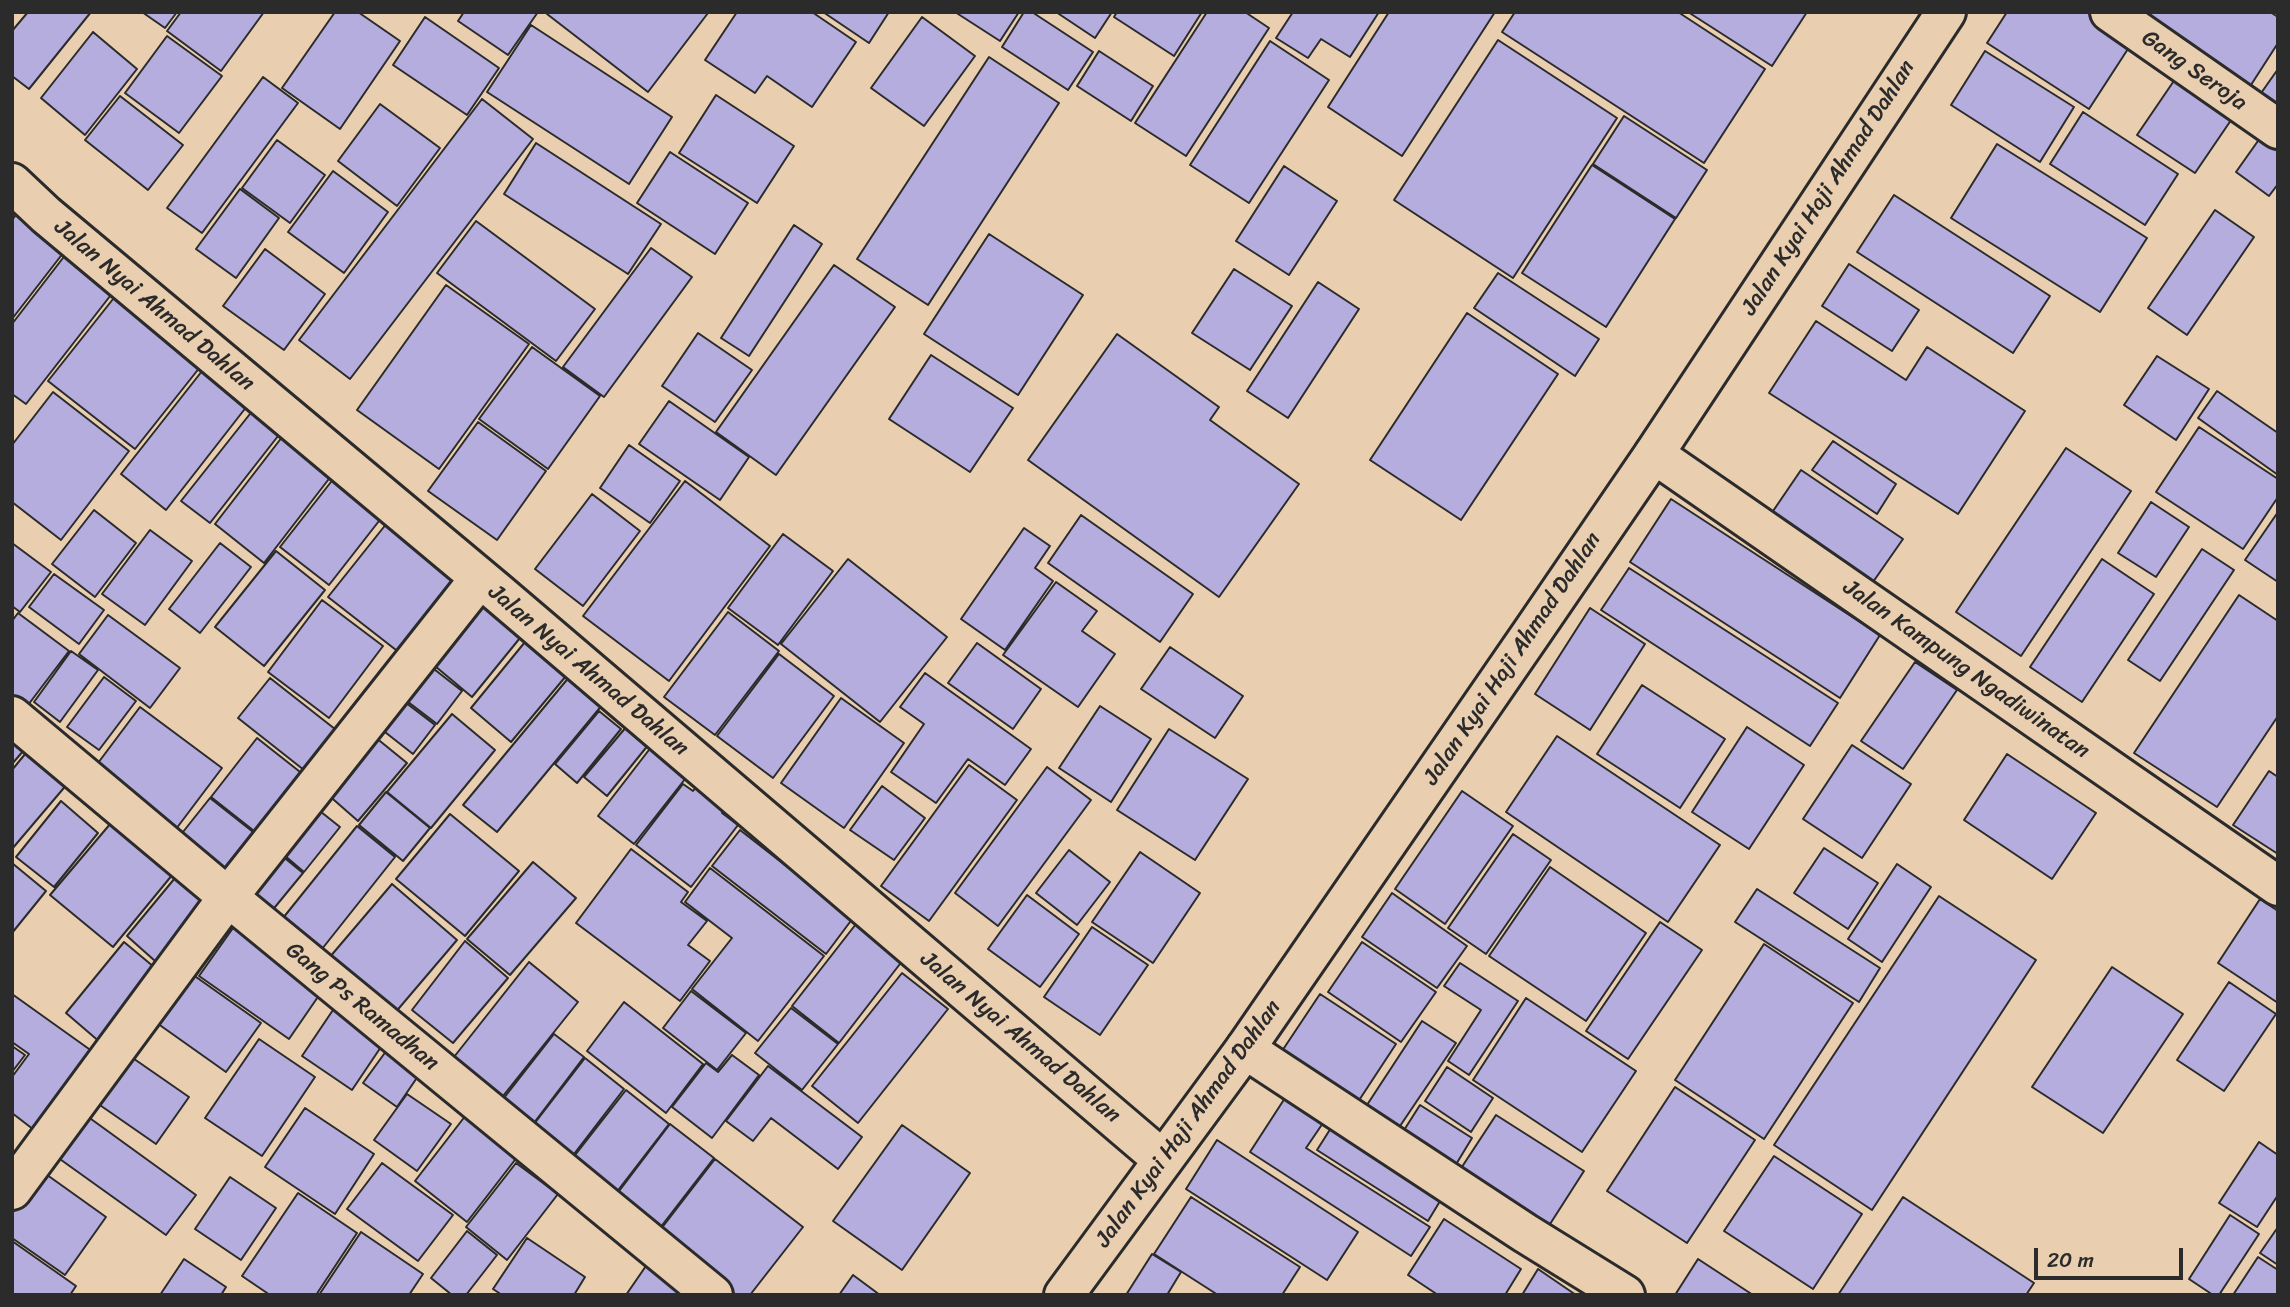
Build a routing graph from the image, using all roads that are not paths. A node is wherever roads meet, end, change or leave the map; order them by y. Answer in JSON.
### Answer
{"nodes":[{"id":1,"x":2110,"y":12,"type":"edge"},
{"id":2,"x":1943,"y":13,"type":"edge"},
{"id":3,"x":2278,"y":129,"type":"edge"},
{"id":4,"x":12,"y":183,"type":"edge"},
{"id":5,"x":1654,"y":454,"type":"junction"},
{"id":6,"x":480,"y":578,"type":"junction"},
{"id":7,"x":12,"y":716,"type":"edge"},
{"id":8,"x":2278,"y":886,"type":"edge"},
{"id":9,"x":228,"y":897,"type":"junction"},
{"id":10,"x":1245,"y":1049,"type":"junction"},
{"id":11,"x":1163,"y":1160,"type":"junction"},
{"id":12,"x":12,"y":1190,"type":"edge"},
{"id":13,"x":713,"y":1295,"type":"edge"},
{"id":14,"x":1064,"y":1295,"type":"edge"},
{"id":15,"x":1625,"y":1295,"type":"edge"}],
"edges":[{"from":1,"to":3,"type":"street","name":"Gang Seroja"},
{"from":2,"to":5,"type":"street","name":"Jalan Kyai Haji Ahmad Dahlan"},
{"from":4,"to":6,"type":"street","name":"Jalan Nyai Ahmad Dahlan"},
{"from":5,"to":8,"type":"street","name":"Jalan Kampung Ngadiwinatan"},
{"from":5,"to":10,"type":"street","name":"Jalan Kyai Haji Ahmad Dahlan"},
{"from":6,"to":9,"type":"street"},
{"from":6,"to":11,"type":"street","name":"Jalan Nyai Ahmad Dahlan"},
{"from":7,"to":9,"type":"street","name":"Gang Ps Ramadhan"},
{"from":9,"to":12,"type":"street"},
{"from":9,"to":13,"type":"street","name":"Gang Ps Ramadhan"},
{"from":10,"to":11,"type":"street","name":"Jalan Kyai Haji Ahmad Dahlan"},
{"from":10,"to":15,"type":"street"},
{"from":11,"to":14,"type":"street","name":"Jalan Kyai Haji Ahmad Dahlan"}]}
